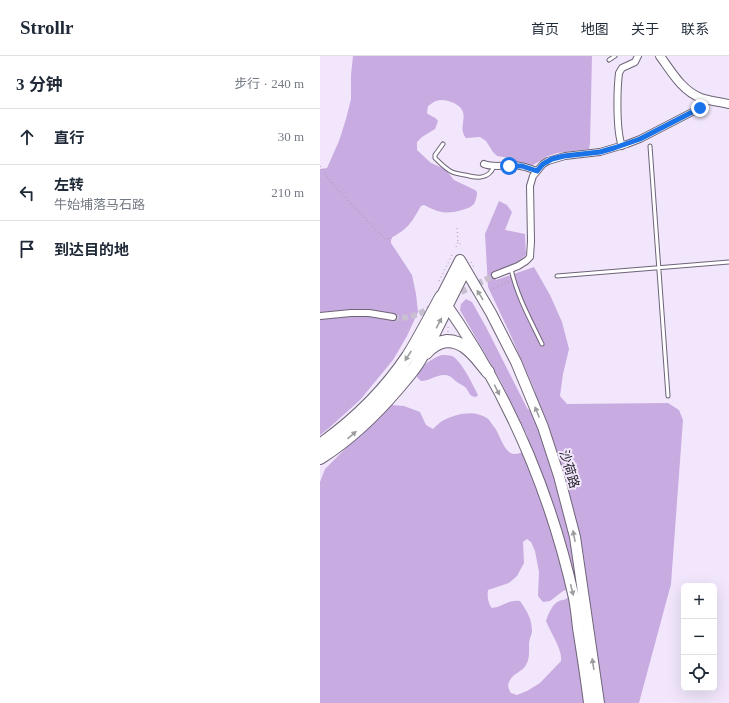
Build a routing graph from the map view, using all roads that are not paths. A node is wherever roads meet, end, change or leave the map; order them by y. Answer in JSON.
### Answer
{"nodes":[{"id":1,"x":615,"y":56,"type":"edge"},
{"id":2,"x":638,"y":56,"type":"edge"},
{"id":3,"x":660,"y":56,"type":"edge"},
{"id":4,"x":609,"y":60,"type":"dead end"},
{"id":5,"x":708,"y":99,"type":"junction"},
{"id":6,"x":729,"y":104,"type":"edge"},
{"id":7,"x":443,"y":144,"type":"dead end"},
{"id":8,"x":622,"y":146,"type":"junction"},
{"id":9,"x":650,"y":146,"type":"dead end"},
{"id":10,"x":484,"y":164,"type":"dead end"},
{"id":11,"x":494,"y":166,"type":"junction"},
{"id":12,"x":537,"y":171,"type":"junction"},
{"id":13,"x":729,"y":262,"type":"edge"},
{"id":14,"x":468,"y":266,"type":"junction"},
{"id":15,"x":659,"y":268,"type":"junction"},
{"id":16,"x":511,"y":269,"type":"junction"},
{"id":17,"x":495,"y":275,"type":"tunnel mouth"},
{"id":18,"x":557,"y":276,"type":"dead end"},
{"id":19,"x":444,"y":302,"type":"junction"},
{"id":20,"x":320,"y":316,"type":"edge"},
{"id":21,"x":393,"y":317,"type":"tunnel mouth"},
{"id":22,"x":542,"y":344,"type":"dead end"},
{"id":23,"x":417,"y":364,"type":"junction"},
{"id":24,"x":488,"y":372,"type":"junction"},
{"id":25,"x":668,"y":396,"type":"dead end"},
{"id":26,"x":320,"y":445,"type":"edge"},
{"id":27,"x":320,"y":458,"type":"edge"},
{"id":28,"x":589,"y":703,"type":"edge"},
{"id":29,"x":599,"y":703,"type":"edge"}],
"edges":[{"from":1,"to":4,"type":"lane"},
{"from":2,"to":8,"type":"street"},
{"from":3,"to":5,"type":"street"},
{"from":5,"to":6,"type":"street"},
{"from":5,"to":8,"type":"street"},
{"from":7,"to":11,"type":"lane"},
{"from":8,"to":12,"type":"street"},
{"from":9,"to":15,"type":"lane"},
{"from":10,"to":11,"type":"street"},
{"from":11,"to":12,"type":"street"},
{"from":12,"to":16,"type":"street"},
{"from":13,"to":15,"type":"lane"},
{"from":14,"to":19,"type":"main road"},
{"from":14,"to":19,"type":"main road","name":"沙荷路"},
{"from":29,"to":14,"type":"main road","name":"沙荷路","one_way":true},
{"from":15,"to":18,"type":"lane"},
{"from":15,"to":25,"type":"lane"},
{"from":16,"to":17,"type":"street"},
{"from":16,"to":22,"type":"lane"},
{"from":23,"to":19,"type":"highway","one_way":true},
{"from":19,"to":24,"type":"main road"},
{"from":19,"to":26,"type":"highway","one_way":true},
{"from":20,"to":21,"type":"street"},
{"from":23,"to":24,"type":"highway"},
{"from":27,"to":23,"type":"highway","one_way":true},
{"from":24,"to":28,"type":"main road","one_way":true}]}
